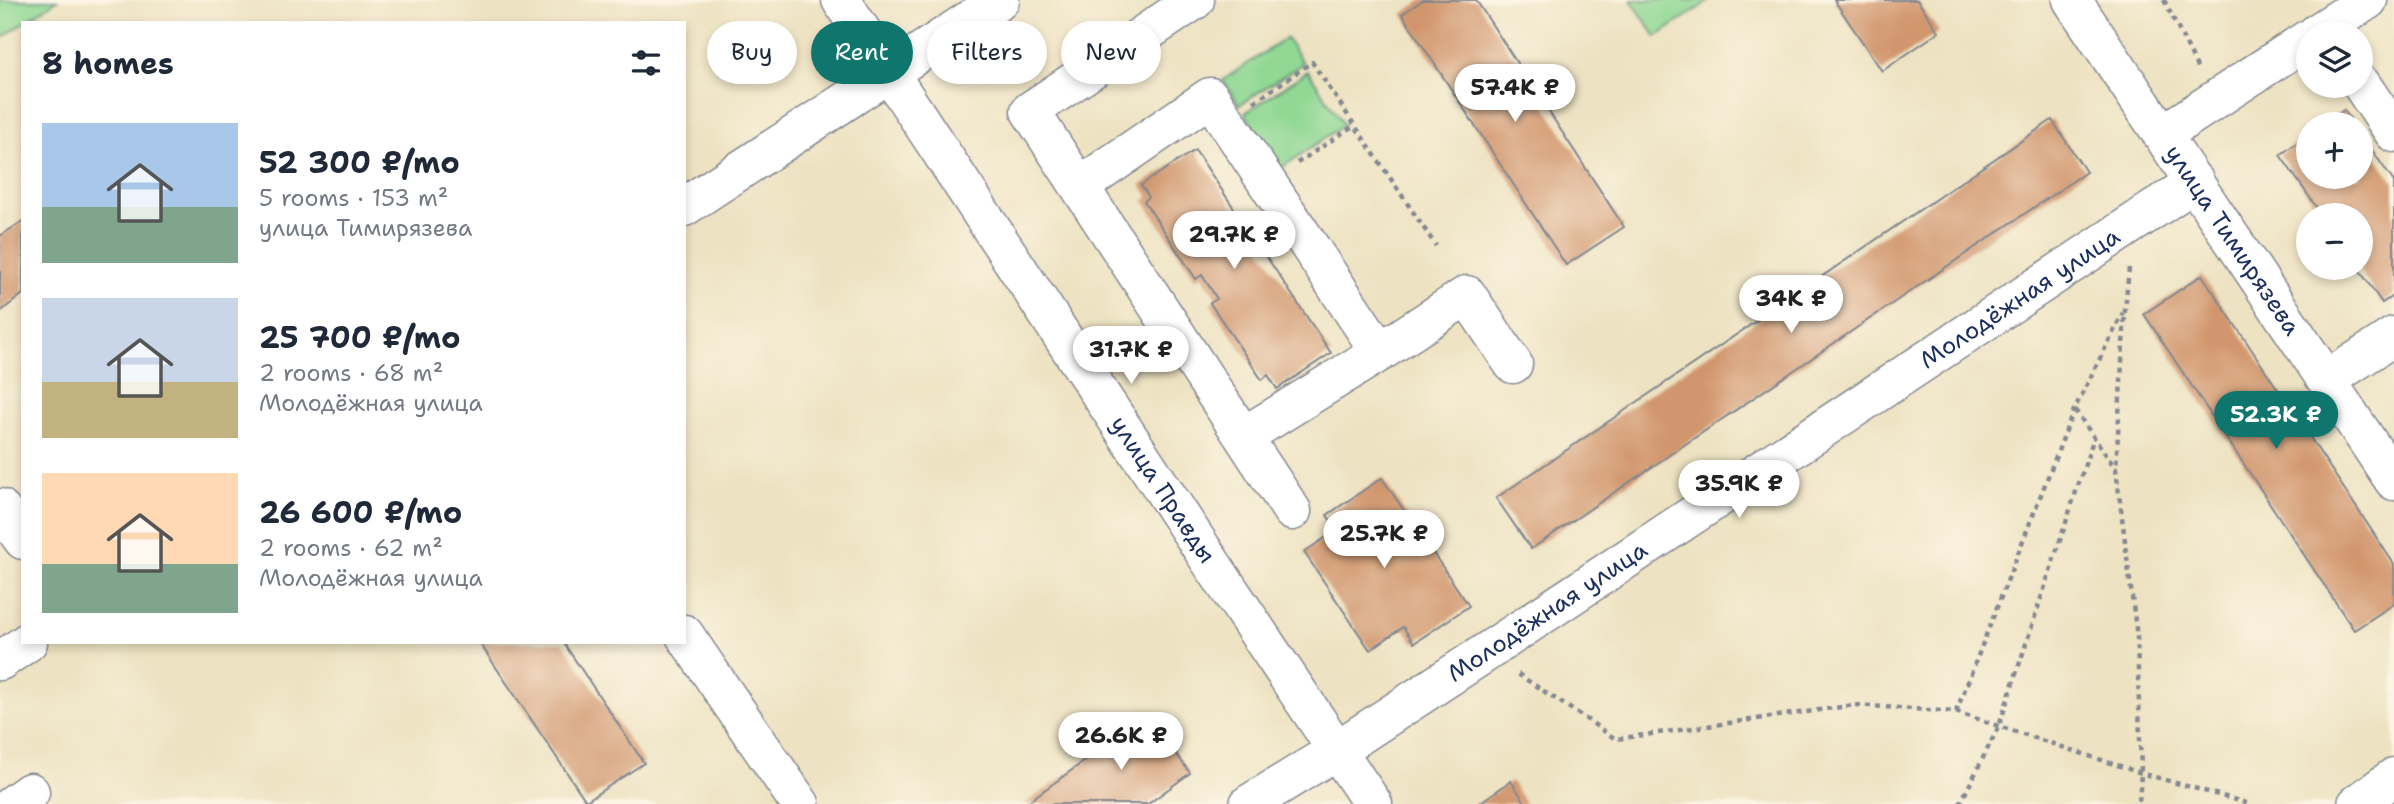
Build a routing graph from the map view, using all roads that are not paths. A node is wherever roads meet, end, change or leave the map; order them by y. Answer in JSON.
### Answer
{"nodes":[{"id":1,"x":841,"y":0,"type":"edge"},
{"id":2,"x":1000,"y":0,"type":"edge"},
{"id":3,"x":1195,"y":0,"type":"edge"},
{"id":4,"x":2072,"y":0,"type":"edge"},
{"id":5,"x":2368,"y":0,"type":"edge"},
{"id":6,"x":855,"y":21,"type":"edge"},
{"id":7,"x":2338,"y":21,"type":"edge"},
{"id":8,"x":2296,"y":49,"type":"edge"},
{"id":9,"x":913,"y":57,"type":"edge"},
{"id":10,"x":872,"y":84,"type":"edge"},
{"id":11,"x":896,"y":84,"type":"edge"},
{"id":12,"x":2370,"y":98,"type":"edge"},
{"id":13,"x":2394,"y":133,"type":"edge"},
{"id":14,"x":2163,"y":134,"type":"junction"},
{"id":15,"x":2195,"y":182,"type":"junction"},
{"id":16,"x":1080,"y":186,"type":"junction"},
{"id":17,"x":686,"y":206,"type":"edge"},
{"id":18,"x":2394,"y":336,"type":"edge"},
{"id":19,"x":1380,"y":352,"type":"junction"},
{"id":20,"x":1513,"y":364,"type":"dead end"},
{"id":21,"x":2327,"y":380,"type":"junction"},
{"id":22,"x":1244,"y":436,"type":"junction"},
{"id":23,"x":2394,"y":481,"type":"edge"},
{"id":24,"x":0,"y":508,"type":"edge"},
{"id":25,"x":1293,"y":511,"type":"dead end"},
{"id":26,"x":21,"y":537,"type":"edge"},
{"id":27,"x":686,"y":637,"type":"edge"},
{"id":28,"x":25,"y":644,"type":"edge"},
{"id":29,"x":0,"y":661,"type":"edge"},
{"id":30,"x":1337,"y":750,"type":"junction"},
{"id":31,"x":2392,"y":783,"type":"edge"},
{"id":32,"x":800,"y":804,"type":"edge"},
{"id":33,"x":1249,"y":804,"type":"edge"},
{"id":34,"x":1373,"y":804,"type":"edge"},
{"id":35,"x":2357,"y":804,"type":"edge"}],
"edges":[{"from":1,"to":6,"type":"street","name":"улица Правды"},
{"from":2,"to":9,"type":"street"},
{"from":3,"to":16,"type":"street"},
{"from":4,"to":14,"type":"street","name":"улица Тимирязева"},
{"from":5,"to":7,"type":"street"},
{"from":8,"to":14,"type":"street"},
{"from":10,"to":17,"type":"street"},
{"from":11,"to":30,"type":"street","name":"улица Правды"},
{"from":12,"to":13,"type":"street"},
{"from":14,"to":15,"type":"street","name":"улица Тимирязева"},
{"from":15,"to":21,"type":"street","name":"улица Тимирязева"},
{"from":15,"to":30,"type":"street","name":"Молодёжная улица"},
{"from":16,"to":19,"type":"street"},
{"from":16,"to":22,"type":"street"},
{"from":18,"to":21,"type":"street"},
{"from":19,"to":20,"type":"street"},
{"from":19,"to":22,"type":"street"},
{"from":21,"to":23,"type":"street","name":"улица Тимирязева"},
{"from":22,"to":25,"type":"street"},
{"from":24,"to":26,"type":"street"},
{"from":27,"to":32,"type":"street"},
{"from":28,"to":29,"type":"street"},
{"from":30,"to":33,"type":"street","name":"Молодёжная улица"},
{"from":30,"to":34,"type":"street","name":"улица Правды"},
{"from":31,"to":35,"type":"street"}]}
